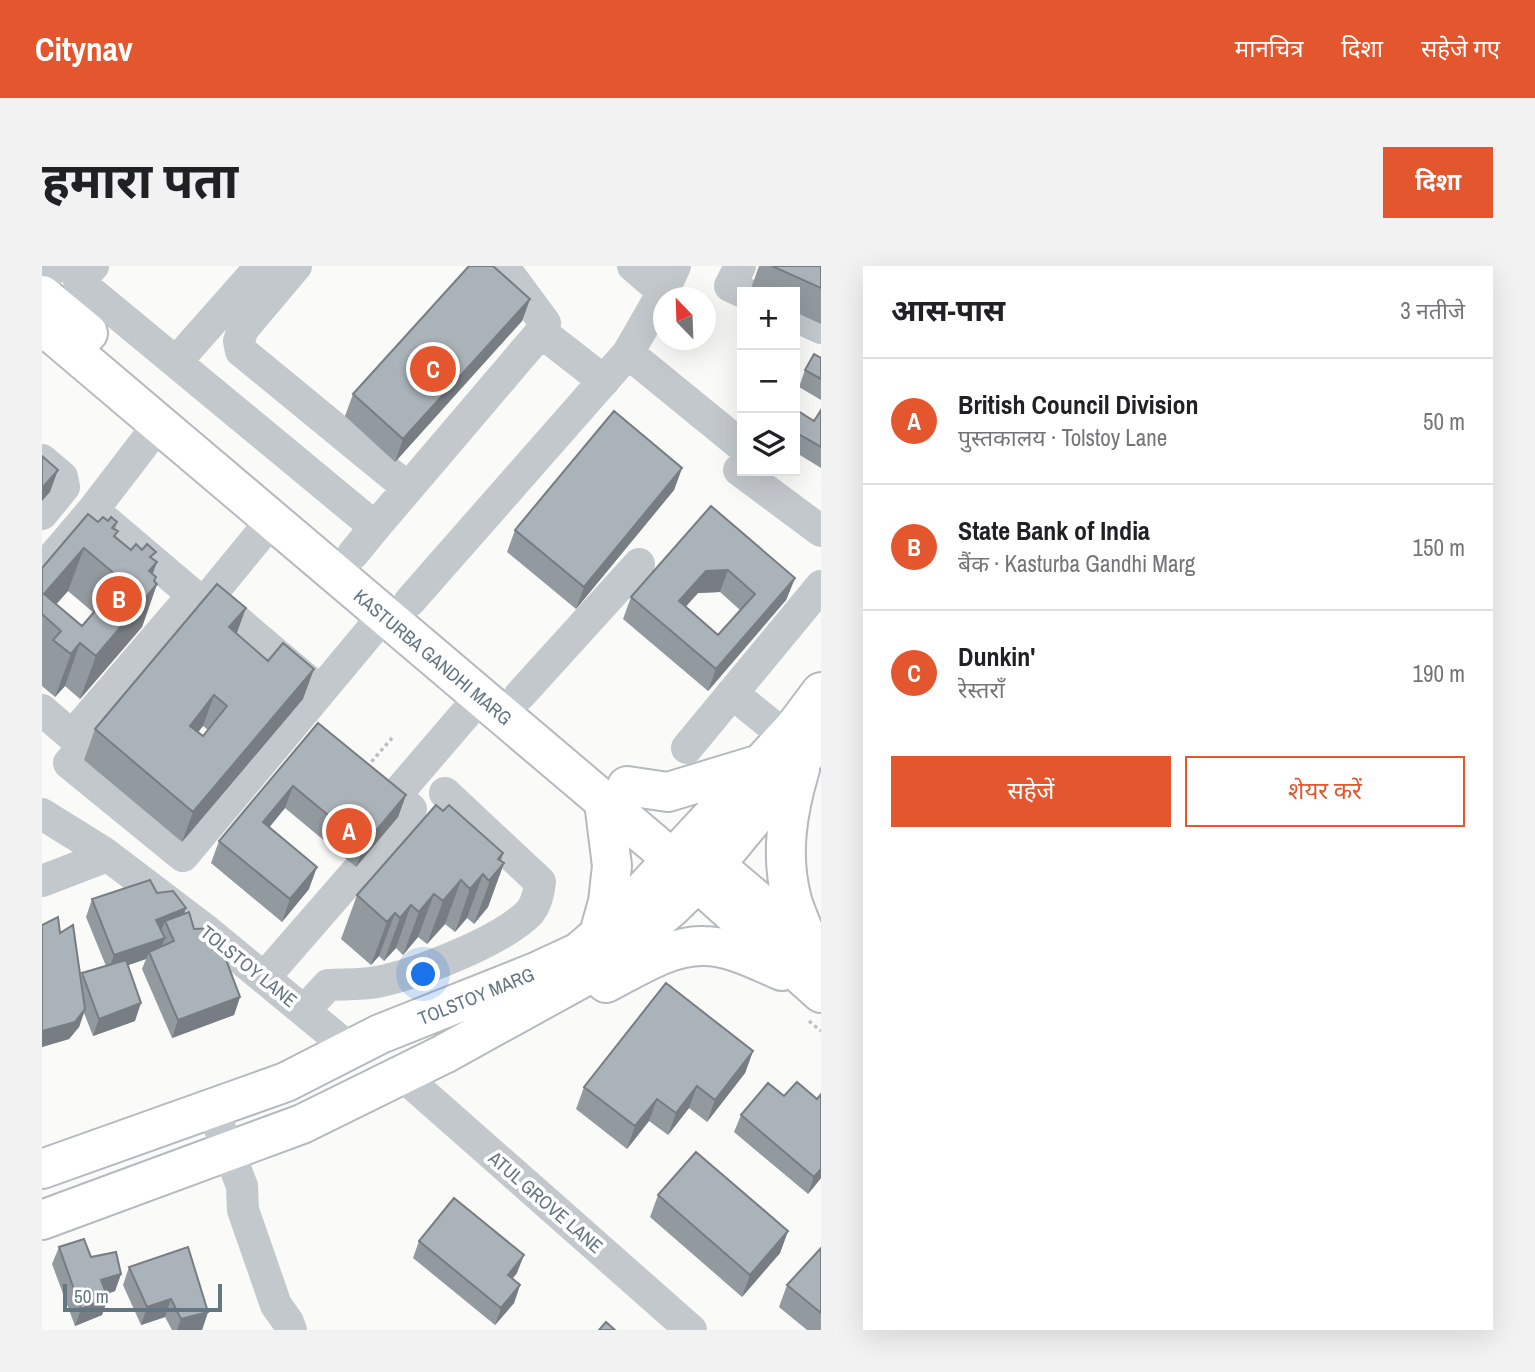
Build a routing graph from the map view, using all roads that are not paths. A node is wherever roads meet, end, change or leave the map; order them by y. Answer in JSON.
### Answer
{"nodes":[{"id":1,"x":55,"y":266,"type":"edge"},
{"id":2,"x":93,"y":266,"type":"edge"},
{"id":3,"x":261,"y":266,"type":"edge"},
{"id":4,"x":296,"y":266,"type":"edge"},
{"id":5,"x":503,"y":266,"type":"edge"},
{"id":6,"x":633,"y":266,"type":"edge"},
{"id":7,"x":740,"y":266,"type":"edge"},
{"id":8,"x":669,"y":279,"type":"edge"},
{"id":9,"x":42,"y":281,"type":"edge"},
{"id":10,"x":737,"y":289,"type":"edge"},
{"id":11,"x":800,"y":318,"type":"edge"},
{"id":12,"x":43,"y":321,"type":"edge"},
{"id":13,"x":821,"y":328,"type":"edge"},
{"id":14,"x":541,"y":332,"type":"junction"},
{"id":15,"x":628,"y":353,"type":"junction"},
{"id":16,"x":176,"y":362,"type":"junction"},
{"id":17,"x":604,"y":381,"type":"junction"},
{"id":18,"x":159,"y":425,"type":"junction"},
{"id":19,"x":737,"y":454,"type":"edge"},
{"id":20,"x":42,"y":460,"type":"edge"},
{"id":21,"x":761,"y":476,"type":"edge"},
{"id":22,"x":779,"y":476,"type":"edge"},
{"id":23,"x":408,"y":488,"type":"junction"},
{"id":24,"x":93,"y":510,"type":"junction"},
{"id":25,"x":821,"y":510,"type":"edge"},
{"id":26,"x":42,"y":514,"type":"edge"},
{"id":27,"x":272,"y":520,"type":"junction"},
{"id":28,"x":821,"y":531,"type":"edge"},
{"id":29,"x":364,"y":541,"type":"junction"},
{"id":30,"x":639,"y":564,"type":"dead end"},
{"id":31,"x":42,"y":570,"type":"edge"},
{"id":32,"x":821,"y":586,"type":"edge"},
{"id":33,"x":209,"y":597,"type":"junction"},
{"id":34,"x":397,"y":608,"type":"junction"},
{"id":35,"x":320,"y":691,"type":"junction"},
{"id":36,"x":821,"y":692,"type":"edge"},
{"id":37,"x":732,"y":693,"type":"junction"},
{"id":38,"x":520,"y":695,"type":"junction"},
{"id":39,"x":480,"y":697,"type":"junction"},
{"id":40,"x":42,"y":710,"type":"edge"},
{"id":41,"x":687,"y":748,"type":"dead end"},
{"id":42,"x":793,"y":749,"type":"edge"},
{"id":43,"x":445,"y":793,"type":"dead end"},
{"id":44,"x":616,"y":794,"type":"junction"},
{"id":45,"x":42,"y":814,"type":"edge"},
{"id":46,"x":107,"y":856,"type":"junction"},
{"id":47,"x":693,"y":861,"type":"junction"},
{"id":48,"x":42,"y":881,"type":"edge"},
{"id":49,"x":598,"y":936,"type":"junction"},
{"id":50,"x":815,"y":969,"type":"edge"},
{"id":51,"x":264,"y":978,"type":"junction"},
{"id":52,"x":304,"y":1011,"type":"junction"},
{"id":53,"x":350,"y":1049,"type":"junction"},
{"id":54,"x":444,"y":1054,"type":"junction"},
{"id":55,"x":401,"y":1074,"type":"junction"},
{"id":56,"x":212,"y":1108,"type":"junction"},
{"id":57,"x":230,"y":1150,"type":"junction"},
{"id":58,"x":43,"y":1168,"type":"edge"},
{"id":59,"x":42,"y":1220,"type":"edge"},
{"id":60,"x":290,"y":1326,"type":"edge"},
{"id":61,"x":691,"y":1330,"type":"edge"}],
"edges":[{"from":1,"to":9,"type":"street"},
{"from":2,"to":16,"type":"street"},
{"from":3,"to":16,"type":"street"},
{"from":4,"to":23,"type":"street"},
{"from":5,"to":14,"type":"street"},
{"from":6,"to":8,"type":"street"},
{"from":7,"to":10,"type":"street"},
{"from":8,"to":15,"type":"street"},
{"from":11,"to":13,"type":"street"},
{"from":12,"to":18,"type":"main road","name":"KASTURBA GANDHI MARG"},
{"from":12,"to":29,"type":"main road","name":"KASTURBA GANDHI MARG"},
{"from":14,"to":17,"type":"street"},
{"from":14,"to":23,"type":"street"},
{"from":15,"to":17,"type":"street"},
{"from":15,"to":19,"type":"street"},
{"from":16,"to":29,"type":"street"},
{"from":17,"to":34,"type":"street"},
{"from":18,"to":24,"type":"street"},
{"from":18,"to":27,"type":"main road","name":"KASTURBA GANDHI MARG"},
{"from":20,"to":26,"type":"street"},
{"from":21,"to":28,"type":"street"},
{"from":22,"to":25,"type":"street"},
{"from":23,"to":29,"type":"street"},
{"from":24,"to":31,"type":"street"},
{"from":24,"to":40,"type":"street"},
{"from":27,"to":33,"type":"street"},
{"from":27,"to":34,"type":"main road","name":"KASTURBA GANDHI MARG"},
{"from":29,"to":34,"type":"main road","name":"KASTURBA GANDHI MARG"},
{"from":30,"to":38,"type":"street"},
{"from":32,"to":37,"type":"street"},
{"from":33,"to":35,"type":"street"},
{"from":33,"to":35,"type":"street"},
{"from":34,"to":35,"type":"street"},
{"from":34,"to":38,"type":"main road","name":"KASTURBA GANDHI MARG"},
{"from":34,"to":39,"type":"main road","name":"KASTURBA GANDHI MARG"},
{"from":36,"to":42,"type":"main road","name":"TOLSTOY MARG"},
{"from":37,"to":41,"type":"street"},
{"from":37,"to":42,"type":"street"},
{"from":38,"to":44,"type":"main road","name":"KASTURBA GANDHI MARG"},
{"from":39,"to":44,"type":"main road","name":"KASTURBA GANDHI MARG"},
{"from":39,"to":51,"type":"street"},
{"from":42,"to":44,"type":"main road"},
{"from":42,"to":47,"type":"main road","name":"TOLSTOY MARG"},
{"from":42,"to":50,"type":"main road"},
{"from":43,"to":52,"type":"street"},
{"from":44,"to":47,"type":"main road","name":"KASTURBA GANDHI MARG"},
{"from":44,"to":49,"type":"main road"},
{"from":45,"to":46,"type":"street","name":"TOLSTOY LANE"},
{"from":46,"to":48,"type":"street"},
{"from":46,"to":51,"type":"street","name":"TOLSTOY LANE"},
{"from":47,"to":49,"type":"main road","name":"TOLSTOY MARG"},
{"from":47,"to":50,"type":"main road","name":"KASTURBA GANDHI MARG"},
{"from":47,"to":54,"type":"main road","name":"TOLSTOY MARG"},
{"from":49,"to":53,"type":"main road","name":"TOLSTOY MARG"},
{"from":50,"to":54,"type":"main road"},
{"from":51,"to":52,"type":"street","name":"TOLSTOY LANE"},
{"from":52,"to":53,"type":"street","name":"TOLSTOY LANE"},
{"from":53,"to":56,"type":"main road","name":"TOLSTOY MARG"},
{"from":54,"to":55,"type":"main road","name":"TOLSTOY MARG"},
{"from":55,"to":57,"type":"main road","name":"TOLSTOY MARG"},
{"from":55,"to":61,"type":"street","name":"ATUL GROVE LANE"},
{"from":56,"to":57,"type":"street"},
{"from":56,"to":58,"type":"main road","name":"TOLSTOY MARG"},
{"from":57,"to":59,"type":"main road","name":"TOLSTOY MARG"},
{"from":57,"to":60,"type":"street"}]}
